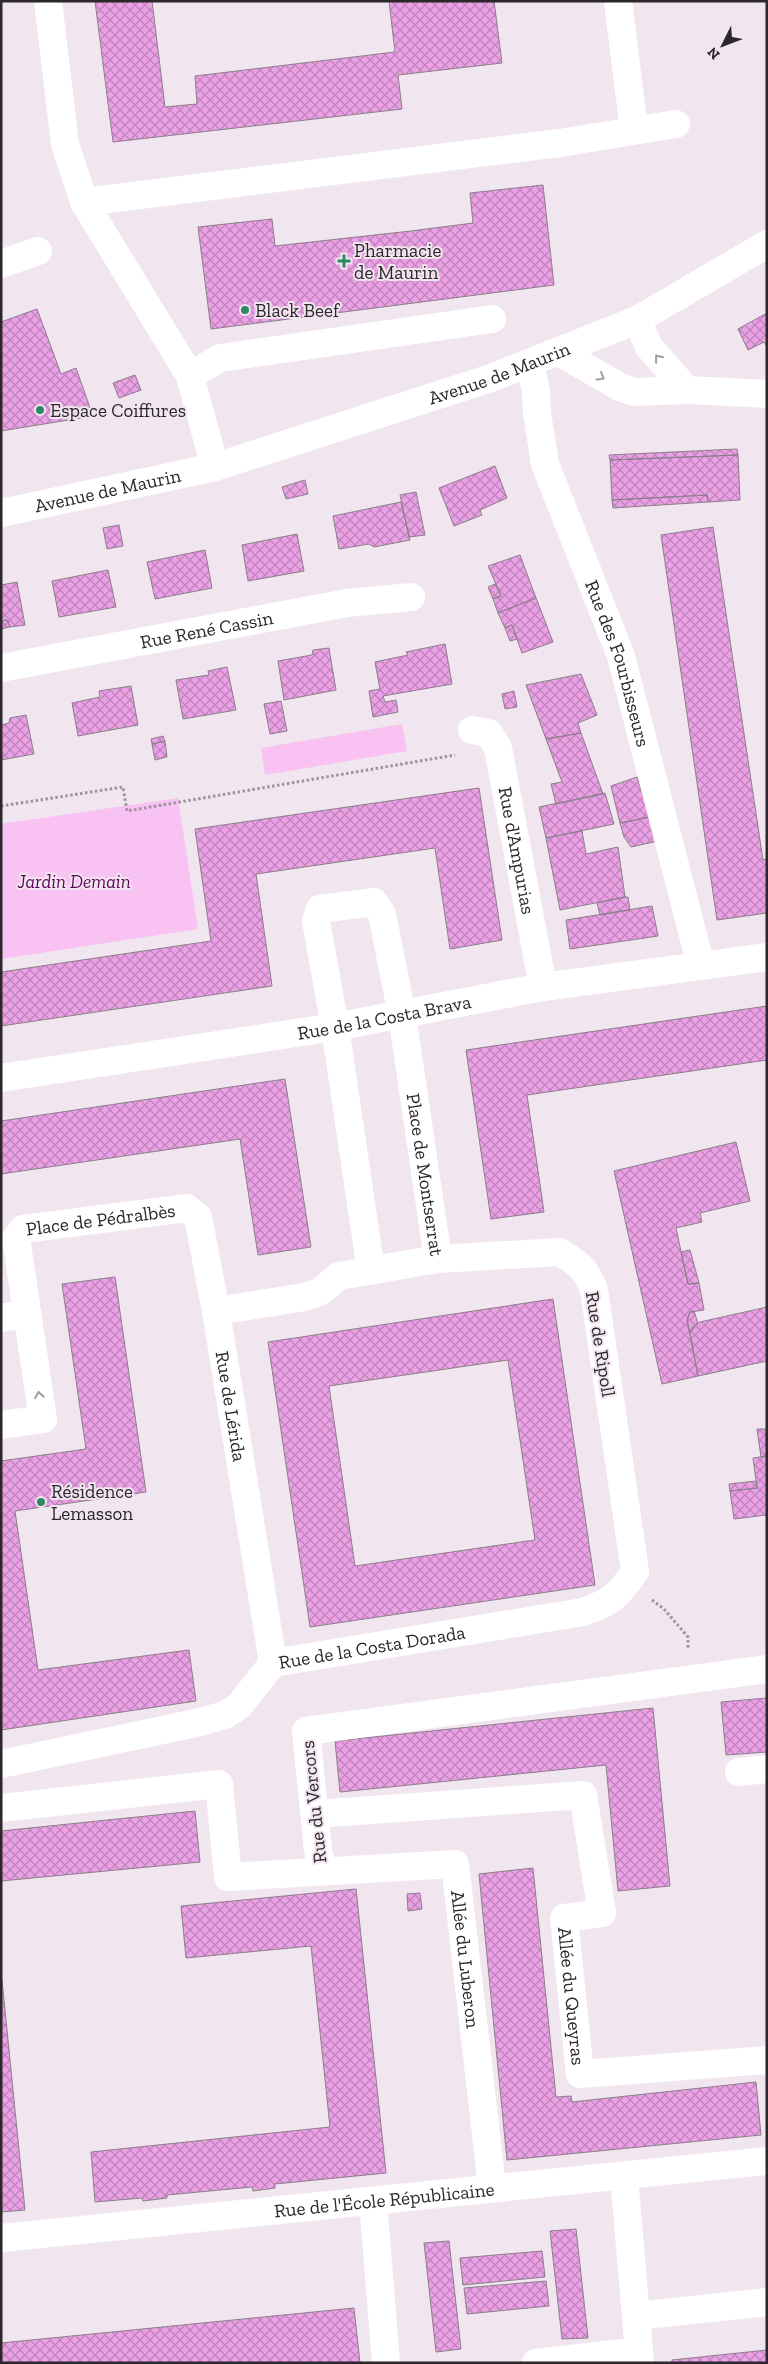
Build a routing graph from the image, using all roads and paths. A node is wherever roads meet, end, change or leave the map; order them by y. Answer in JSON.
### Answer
{"nodes":[{"id":1,"x":48,"y":1,"type":"edge"},
{"id":2,"x":618,"y":1,"type":"edge"},
{"id":3,"x":676,"y":124,"type":"dead end"},
{"id":4,"x":634,"y":130,"type":"junction"},
{"id":5,"x":84,"y":202,"type":"junction"},
{"id":6,"x":767,"y":244,"type":"edge"},
{"id":7,"x":38,"y":252,"type":"dead end"},
{"id":8,"x":1,"y":264,"type":"edge"},
{"id":9,"x":492,"y":319,"type":"dead end"},
{"id":10,"x":637,"y":320,"type":"junction"},
{"id":11,"x":559,"y":352,"type":"junction"},
{"id":12,"x":530,"y":364,"type":"junction"},
{"id":13,"x":190,"y":376,"type":"junction"},
{"id":14,"x":687,"y":390,"type":"junction"},
{"id":15,"x":767,"y":394,"type":"edge"},
{"id":16,"x":215,"y":467,"type":"junction"},
{"id":17,"x":1,"y":513,"type":"edge"},
{"id":18,"x":411,"y":597,"type":"dead end"},
{"id":19,"x":1,"y":668,"type":"edge"},
{"id":20,"x":472,"y":730,"type":"dead end"},
{"id":21,"x":498,"y":748,"type":"junction"},
{"id":22,"x":1,"y":806,"type":"edge"},
{"id":23,"x":767,"y":957,"type":"edge"},
{"id":24,"x":701,"y":966,"type":"junction"},
{"id":25,"x":543,"y":987,"type":"junction"},
{"id":26,"x":402,"y":1015,"type":"junction"},
{"id":27,"x":335,"y":1027,"type":"junction"},
{"id":28,"x":1,"y":1078,"type":"edge"},
{"id":29,"x":438,"y":1260,"type":"junction"},
{"id":30,"x":371,"y":1270,"type":"junction"},
{"id":31,"x":216,"y":1311,"type":"junction"},
{"id":32,"x":14,"y":1316,"type":"edge"},
{"id":33,"x":1,"y":1425,"type":"edge"},
{"id":34,"x":631,"y":1577,"type":"junction"},
{"id":35,"x":273,"y":1662,"type":"junction"},
{"id":36,"x":767,"y":1669,"type":"edge"},
{"id":37,"x":690,"y":1679,"type":"junction"},
{"id":38,"x":1,"y":1764,"type":"edge"},
{"id":39,"x":767,"y":1769,"type":"edge"},
{"id":40,"x":738,"y":1772,"type":"dead end"},
{"id":41,"x":1,"y":1808,"type":"edge"},
{"id":42,"x":315,"y":1814,"type":"junction"},
{"id":43,"x":323,"y":1871,"type":"junction"},
{"id":44,"x":767,"y":2060,"type":"edge"},
{"id":45,"x":767,"y":2162,"type":"edge"},
{"id":46,"x":624,"y":2176,"type":"junction"},
{"id":47,"x":492,"y":2187,"type":"junction"},
{"id":48,"x":373,"y":2201,"type":"junction"},
{"id":49,"x":1,"y":2238,"type":"edge"},
{"id":50,"x":767,"y":2302,"type":"edge"},
{"id":51,"x":636,"y":2316,"type":"junction"},
{"id":52,"x":640,"y":2357,"type":"edge"},
{"id":53,"x":386,"y":2363,"type":"edge"},
{"id":54,"x":536,"y":2363,"type":"edge"}],
"edges":[{"from":1,"to":5,"type":"street"},
{"from":2,"to":4,"type":"street"},
{"from":3,"to":4,"type":"street"},
{"from":4,"to":5,"type":"street"},
{"from":5,"to":13,"type":"street"},
{"from":6,"to":10,"type":"street","name":"Avenue de Maurin"},
{"from":7,"to":8,"type":"street"},
{"from":9,"to":13,"type":"street"},
{"from":10,"to":11,"type":"street","name":"Avenue de Maurin"},
{"from":14,"to":10,"type":"street","one_way":true},
{"from":11,"to":12,"type":"street","name":"Avenue de Maurin"},
{"from":11,"to":14,"type":"street","one_way":true},
{"from":12,"to":16,"type":"street","name":"Avenue de Maurin"},
{"from":12,"to":24,"type":"street","name":"Rue des Fourbisseurs"},
{"from":13,"to":16,"type":"street"},
{"from":14,"to":15,"type":"street"},
{"from":16,"to":17,"type":"street","name":"Avenue de Maurin"},
{"from":18,"to":19,"type":"street","name":"Rue René Cassin"},
{"from":20,"to":21,"type":"street"},
{"from":21,"to":22,"type":"path"},
{"from":21,"to":25,"type":"street","name":"Rue d'Ampurias"},
{"from":23,"to":24,"type":"street","name":"Rue de la Costa Brava"},
{"from":24,"to":25,"type":"street","name":"Rue de la Costa Brava"},
{"from":25,"to":26,"type":"street","name":"Rue de la Costa Brava"},
{"from":26,"to":27,"type":"street","name":"Rue de la Costa Brava"},
{"from":26,"to":27,"type":"street","name":"Place de Montserrat"},
{"from":26,"to":29,"type":"street","name":"Place de Montserrat"},
{"from":27,"to":28,"type":"street","name":"Rue de la Costa Brava"},
{"from":27,"to":30,"type":"street"},
{"from":29,"to":30,"type":"street","name":"Place de Montserrat"},
{"from":29,"to":34,"type":"street","name":"Rue de Ripoll"},
{"from":30,"to":31,"type":"street"},
{"from":31,"to":32,"type":"street","name":"Place de Pédralbès"},
{"from":31,"to":35,"type":"street","name":"Rue de Lérida"},
{"from":33,"to":32,"type":"street","name":"Place de Pédralbès","one_way":true},
{"from":34,"to":35,"type":"street","name":"Rue de la Costa Dorada"},
{"from":34,"to":37,"type":"path"},
{"from":35,"to":38,"type":"street","name":"Rue de la Costa Dorada"},
{"from":36,"to":37,"type":"street","name":"Rue du Vercors"},
{"from":37,"to":42,"type":"street","name":"Rue du Vercors"},
{"from":39,"to":40,"type":"street"},
{"from":41,"to":43,"type":"street","name":"Rue du Vercors"},
{"from":42,"to":43,"type":"street","name":"Rue du Vercors"},
{"from":42,"to":44,"type":"street","name":"Allée du Queyras"},
{"from":43,"to":47,"type":"street","name":"Allée du Luberon"},
{"from":45,"to":46,"type":"street","name":"Rue de l'École Républicaine"},
{"from":46,"to":47,"type":"street","name":"Rue de l'École Républicaine"},
{"from":46,"to":51,"type":"street"},
{"from":47,"to":48,"type":"street","name":"Rue de l'École Républicaine"},
{"from":48,"to":49,"type":"street","name":"Rue de l'École Républicaine"},
{"from":48,"to":53,"type":"street"},
{"from":50,"to":51,"type":"street"},
{"from":51,"to":52,"type":"street"},
{"from":52,"to":54,"type":"street"}]}
